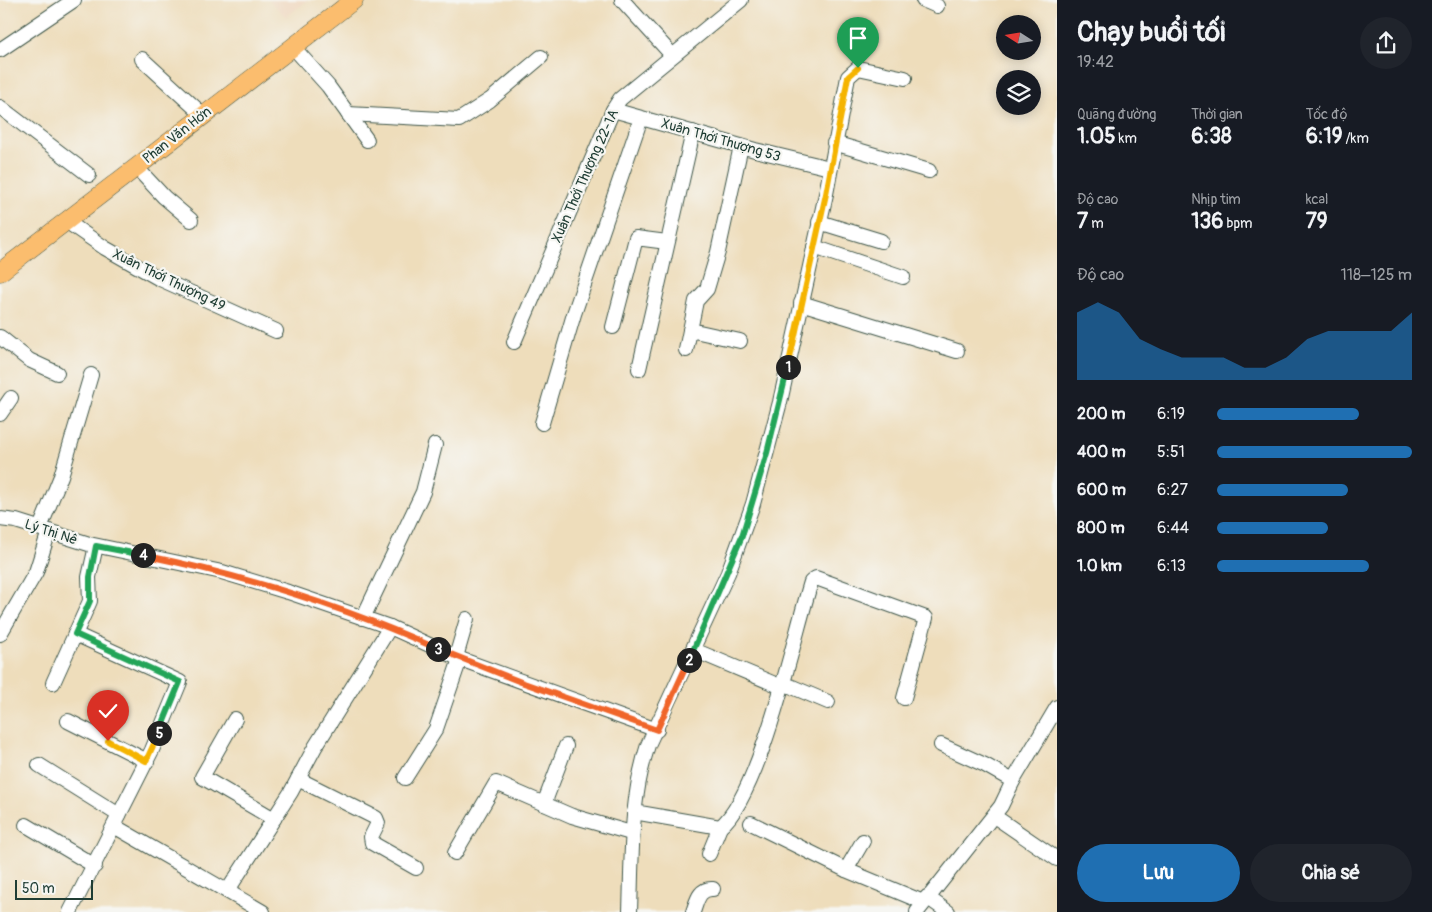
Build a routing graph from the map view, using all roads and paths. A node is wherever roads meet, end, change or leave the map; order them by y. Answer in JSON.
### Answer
{"nodes":[{"id":1,"x":74,"y":0,"type":"edge"},
{"id":2,"x":354,"y":0,"type":"edge"},
{"id":3,"x":622,"y":0,"type":"edge"},
{"id":4,"x":741,"y":0,"type":"edge"},
{"id":5,"x":923,"y":0,"type":"edge"},
{"id":6,"x":937,"y":6,"type":"dead end"},
{"id":7,"x":293,"y":46,"type":"junction"},
{"id":8,"x":0,"y":50,"type":"edge"},
{"id":9,"x":672,"y":55,"type":"junction"},
{"id":10,"x":541,"y":57,"type":"dead end"},
{"id":11,"x":142,"y":59,"type":"dead end"},
{"id":12,"x":905,"y":78,"type":"dead end"},
{"id":13,"x":0,"y":108,"type":"edge"},
{"id":14,"x":613,"y":110,"type":"junction"},
{"id":15,"x":348,"y":114,"type":"junction"},
{"id":16,"x":203,"y":115,"type":"junction"},
{"id":17,"x":641,"y":118,"type":"junction"},
{"id":18,"x":693,"y":132,"type":"junction"},
{"id":19,"x":367,"y":140,"type":"dead end"},
{"id":20,"x":834,"y":143,"type":"junction"},
{"id":21,"x":741,"y":146,"type":"junction"},
{"id":22,"x":136,"y":167,"type":"junction"},
{"id":23,"x":830,"y":168,"type":"junction"},
{"id":24,"x":929,"y":171,"type":"dead end"},
{"id":25,"x":89,"y":175,"type":"dead end"},
{"id":26,"x":191,"y":220,"type":"dead end"},
{"id":27,"x":66,"y":221,"type":"junction"},
{"id":28,"x":819,"y":222,"type":"junction"},
{"id":29,"x":881,"y":241,"type":"dead end"},
{"id":30,"x":668,"y":242,"type":"junction"},
{"id":31,"x":814,"y":248,"type":"junction"},
{"id":32,"x":0,"y":272,"type":"edge"},
{"id":33,"x":902,"y":277,"type":"dead end"},
{"id":34,"x":801,"y":303,"type":"junction"},
{"id":35,"x":613,"y":327,"type":"dead end"},
{"id":36,"x":276,"y":330,"type":"dead end"},
{"id":37,"x":690,"y":330,"type":"junction"},
{"id":38,"x":0,"y":337,"type":"edge"},
{"id":39,"x":740,"y":341,"type":"dead end"},
{"id":40,"x":514,"y":342,"type":"dead end"},
{"id":41,"x":686,"y":350,"type":"dead end"},
{"id":42,"x":957,"y":352,"type":"dead end"},
{"id":43,"x":639,"y":369,"type":"dead end"},
{"id":44,"x":57,"y":373,"type":"dead end"},
{"id":45,"x":91,"y":375,"type":"dead end"},
{"id":46,"x":11,"y":398,"type":"dead end"},
{"id":47,"x":0,"y":414,"type":"edge"},
{"id":48,"x":542,"y":423,"type":"dead end"},
{"id":49,"x":435,"y":445,"type":"dead end"},
{"id":50,"x":0,"y":519,"type":"edge"},
{"id":51,"x":44,"y":530,"type":"junction"},
{"id":52,"x":96,"y":546,"type":"junction"},
{"id":53,"x":363,"y":618,"type":"junction"},
{"id":54,"x":467,"y":619,"type":"dead end"},
{"id":55,"x":390,"y":627,"type":"junction"},
{"id":56,"x":0,"y":634,"type":"edge"},
{"id":57,"x":75,"y":634,"type":"junction"},
{"id":58,"x":694,"y":650,"type":"junction"},
{"id":59,"x":458,"y":658,"type":"junction"},
{"id":60,"x":53,"y":683,"type":"dead end"},
{"id":61,"x":782,"y":685,"type":"junction"},
{"id":62,"x":904,"y":698,"type":"dead end"},
{"id":63,"x":828,"y":702,"type":"dead end"},
{"id":64,"x":1057,"y":707,"type":"edge"},
{"id":65,"x":235,"y":719,"type":"dead end"},
{"id":66,"x":68,"y":721,"type":"dead end"},
{"id":67,"x":657,"y":730,"type":"junction"},
{"id":68,"x":941,"y":745,"type":"dead end"},
{"id":69,"x":566,"y":746,"type":"dead end"},
{"id":70,"x":146,"y":761,"type":"junction"},
{"id":71,"x":39,"y":765,"type":"dead end"},
{"id":72,"x":405,"y":778,"type":"dead end"},
{"id":73,"x":298,"y":779,"type":"junction"},
{"id":74,"x":1013,"y":781,"type":"junction"},
{"id":75,"x":544,"y":804,"type":"junction"},
{"id":76,"x":634,"y":812,"type":"junction"},
{"id":77,"x":994,"y":816,"type":"junction"},
{"id":78,"x":274,"y":819,"type":"junction"},
{"id":79,"x":117,"y":821,"type":"junction"},
{"id":80,"x":751,"y":823,"type":"dead end"},
{"id":81,"x":26,"y":825,"type":"dead end"},
{"id":82,"x":720,"y":828,"type":"junction"},
{"id":83,"x":631,"y":833,"type":"junction"},
{"id":84,"x":862,"y":841,"type":"dead end"},
{"id":85,"x":455,"y":854,"type":"dead end"},
{"id":86,"x":710,"y":854,"type":"dead end"},
{"id":87,"x":1057,"y":859,"type":"edge"},
{"id":88,"x":95,"y":866,"type":"junction"},
{"id":89,"x":416,"y":868,"type":"dead end"},
{"id":90,"x":846,"y":870,"type":"junction"},
{"id":91,"x":713,"y":889,"type":"dead end"},
{"id":92,"x":228,"y":890,"type":"junction"},
{"id":93,"x":922,"y":904,"type":"edge"},
{"id":94,"x":70,"y":912,"type":"edge"},
{"id":95,"x":263,"y":912,"type":"edge"},
{"id":96,"x":630,"y":912,"type":"edge"},
{"id":97,"x":692,"y":912,"type":"edge"},
{"id":98,"x":948,"y":912,"type":"edge"}],
"edges":[{"from":1,"to":8,"type":"street"},
{"from":2,"to":7,"type":"main road","name":"Phan Văn Hớn"},
{"from":3,"to":9,"type":"street"},
{"from":4,"to":9,"type":"street","name":"Xuân Thới Thượng 22-1A"},
{"from":5,"to":6,"type":"street"},
{"from":7,"to":15,"type":"street"},
{"from":7,"to":16,"type":"main road","name":"Phan Văn Hớn"},
{"from":9,"to":14,"type":"street","name":"Xuân Thới Thượng 22-1A"},
{"from":10,"to":15,"type":"street"},
{"from":11,"to":16,"type":"street"},
{"from":12,"to":20,"type":"street"},
{"from":13,"to":25,"type":"street"},
{"from":14,"to":17,"type":"street","name":"Xuân Thới Thượng 53"},
{"from":14,"to":40,"type":"street","name":"Xuân Thới Thượng 22-1A"},
{"from":15,"to":19,"type":"street"},
{"from":16,"to":22,"type":"main road","name":"Phan Văn Hớn"},
{"from":17,"to":18,"type":"street","name":"Xuân Thới Thượng 53"},
{"from":17,"to":48,"type":"street"},
{"from":18,"to":21,"type":"street","name":"Xuân Thới Thượng 53"},
{"from":18,"to":30,"type":"street"},
{"from":20,"to":23,"type":"street"},
{"from":20,"to":24,"type":"street"},
{"from":21,"to":23,"type":"street","name":"Xuân Thới Thượng 53"},
{"from":21,"to":37,"type":"street"},
{"from":22,"to":26,"type":"street"},
{"from":22,"to":27,"type":"main road","name":"Phan Văn Hớn"},
{"from":23,"to":28,"type":"street"},
{"from":27,"to":32,"type":"main road","name":"Phan Văn Hớn"},
{"from":27,"to":36,"type":"street","name":"Xuân Thới Thượng 49"},
{"from":28,"to":29,"type":"street"},
{"from":28,"to":31,"type":"street"},
{"from":30,"to":35,"type":"street"},
{"from":30,"to":43,"type":"street"},
{"from":31,"to":33,"type":"street"},
{"from":31,"to":34,"type":"street"},
{"from":34,"to":42,"type":"street"},
{"from":34,"to":58,"type":"street"},
{"from":37,"to":39,"type":"street"},
{"from":37,"to":41,"type":"street"},
{"from":38,"to":44,"type":"street"},
{"from":45,"to":51,"type":"street"},
{"from":46,"to":47,"type":"street"},
{"from":49,"to":53,"type":"street"},
{"from":50,"to":51,"type":"street","name":"Lý Thị Nê"},
{"from":51,"to":52,"type":"street","name":"Lý Thị Nê"},
{"from":51,"to":56,"type":"street"},
{"from":52,"to":53,"type":"street","name":"Lý Thị Nê"},
{"from":52,"to":57,"type":"street"},
{"from":53,"to":55,"type":"street","name":"Lý Thị Nê"},
{"from":54,"to":59,"type":"street"},
{"from":55,"to":59,"type":"street","name":"Lý Thị Nê"},
{"from":55,"to":73,"type":"street"},
{"from":57,"to":60,"type":"street"},
{"from":57,"to":70,"type":"street"},
{"from":58,"to":61,"type":"street"},
{"from":58,"to":67,"type":"street"},
{"from":59,"to":67,"type":"street","name":"Lý Thị Nê"},
{"from":59,"to":72,"type":"street"},
{"from":61,"to":62,"type":"street"},
{"from":61,"to":63,"type":"street"},
{"from":61,"to":82,"type":"street"},
{"from":64,"to":74,"type":"street"},
{"from":65,"to":78,"type":"street"},
{"from":66,"to":70,"type":"street"},
{"from":67,"to":76,"type":"street"},
{"from":68,"to":74,"type":"street"},
{"from":69,"to":75,"type":"street"},
{"from":70,"to":79,"type":"street"},
{"from":71,"to":79,"type":"street"},
{"from":73,"to":78,"type":"street"},
{"from":73,"to":89,"type":"street"},
{"from":74,"to":77,"type":"street"},
{"from":75,"to":83,"type":"street"},
{"from":75,"to":85,"type":"street"},
{"from":76,"to":82,"type":"street"},
{"from":76,"to":83,"type":"street"},
{"from":77,"to":87,"type":"street"},
{"from":77,"to":93,"type":"street"},
{"from":78,"to":92,"type":"street"},
{"from":79,"to":88,"type":"street"},
{"from":79,"to":92,"type":"street"},
{"from":80,"to":90,"type":"street"},
{"from":81,"to":88,"type":"street"},
{"from":82,"to":86,"type":"street"},
{"from":83,"to":96,"type":"street"},
{"from":84,"to":90,"type":"street"},
{"from":88,"to":94,"type":"street"},
{"from":90,"to":93,"type":"street"},
{"from":91,"to":97,"type":"street"},
{"from":92,"to":95,"type":"street"},
{"from":93,"to":98,"type":"street"}]}
